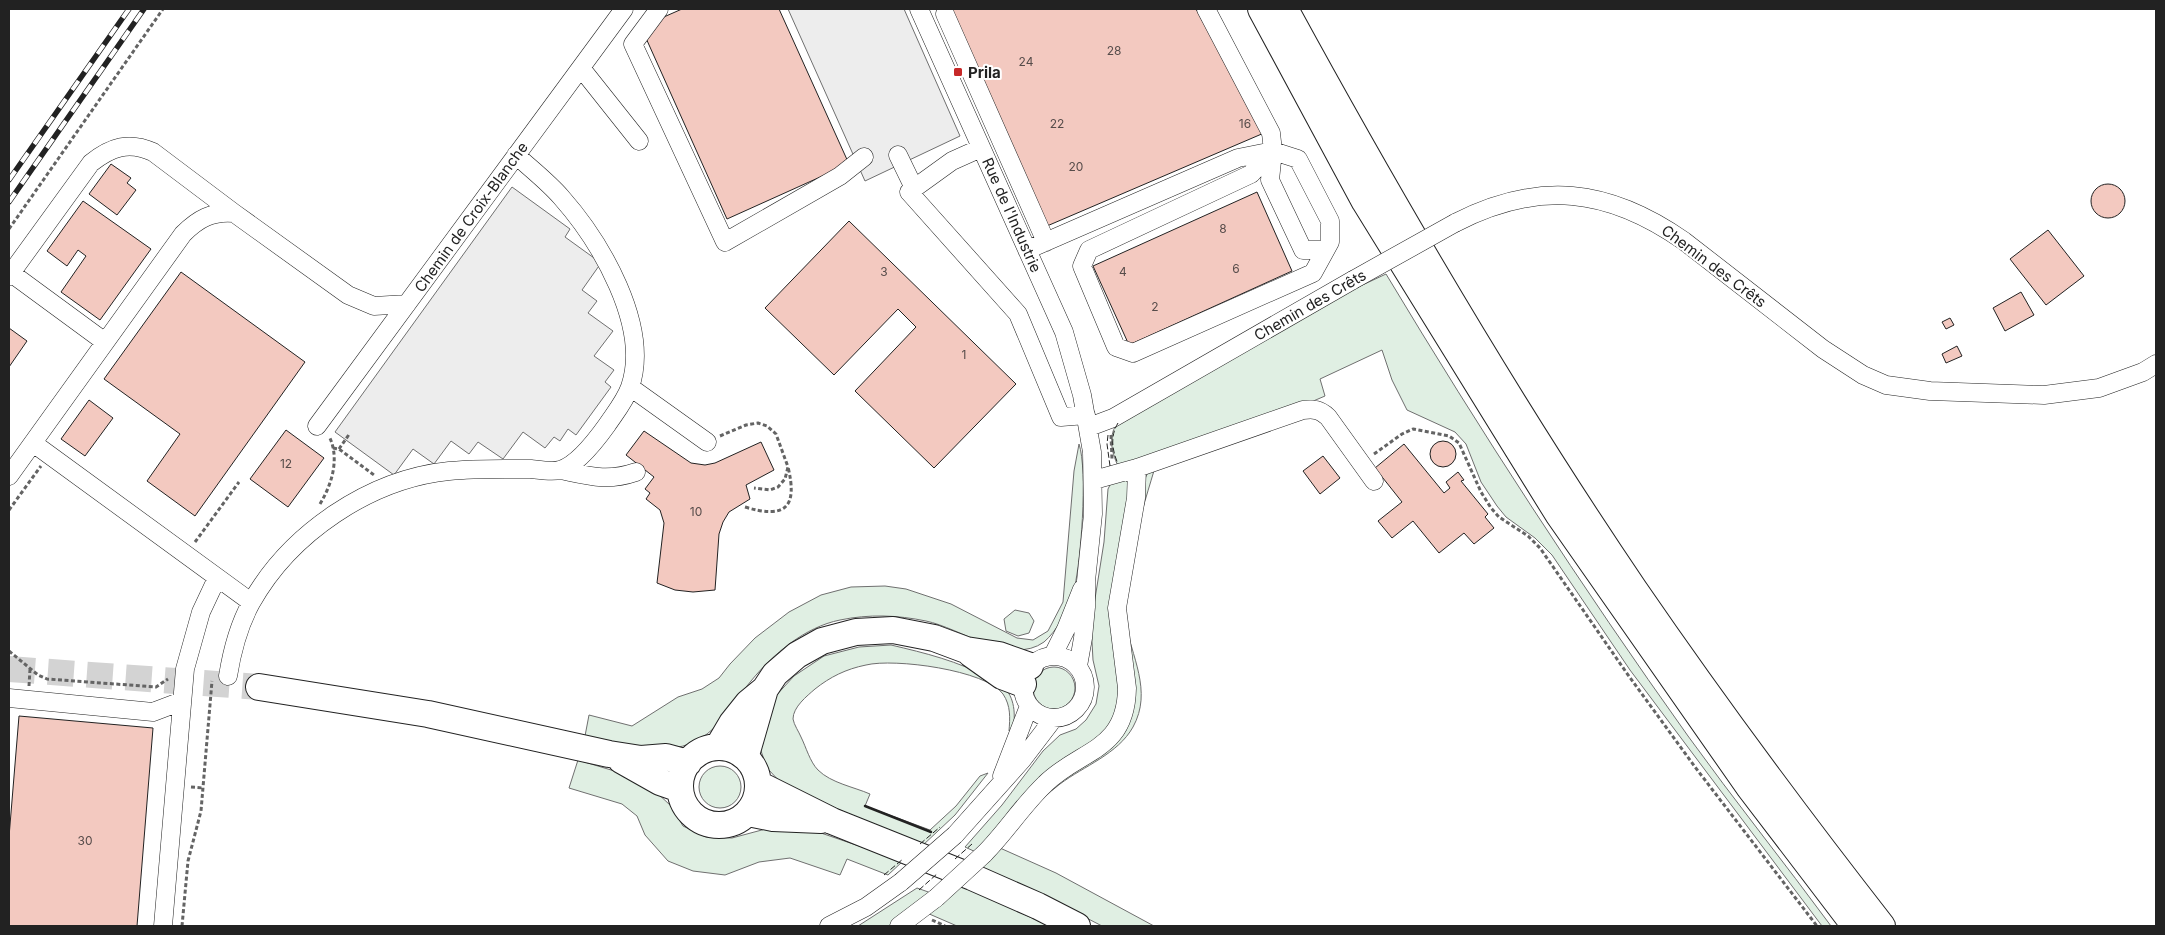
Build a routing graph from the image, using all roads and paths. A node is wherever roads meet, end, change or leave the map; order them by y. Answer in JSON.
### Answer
{"nodes":[{"id":1,"x":163,"y":9,"type":"edge"},
{"id":2,"x":624,"y":9,"type":"edge"},
{"id":3,"x":659,"y":9,"type":"edge"},
{"id":4,"x":1206,"y":9,"type":"edge"},
{"id":5,"x":1244,"y":9,"type":"edge"},
{"id":6,"x":1262,"y":9,"type":"edge"},
{"id":7,"x":1285,"y":9,"type":"edge"},
{"id":8,"x":944,"y":11,"type":"edge"},
{"id":9,"x":922,"y":15,"type":"edge"},
{"id":10,"x":581,"y":68,"type":"junction"},
{"id":11,"x":639,"y":141,"type":"dead end"},
{"id":12,"x":981,"y":148,"type":"junction"},
{"id":13,"x":1272,"y":151,"type":"junction"},
{"id":14,"x":516,"y":155,"type":"junction"},
{"id":15,"x":898,"y":155,"type":"dead end"},
{"id":16,"x":864,"y":157,"type":"dead end"},
{"id":17,"x":914,"y":188,"type":"junction"},
{"id":18,"x":234,"y":213,"type":"junction"},
{"id":19,"x":9,"y":229,"type":"edge"},
{"id":20,"x":1046,"y":242,"type":"junction"},
{"id":21,"x":1027,"y":250,"type":"junction"},
{"id":22,"x":1325,"y":250,"type":"junction"},
{"id":23,"x":10,"y":274,"type":"edge"},
{"id":24,"x":407,"y":304,"type":"junction"},
{"id":25,"x":105,"y":342,"type":"junction"},
{"id":26,"x":2156,"y":364,"type":"edge"},
{"id":27,"x":630,"y":388,"type":"junction"},
{"id":28,"x":1113,"y":418,"type":"junction"},
{"id":29,"x":1088,"y":421,"type":"junction"},
{"id":30,"x":317,"y":426,"type":"joint"},
{"id":31,"x":350,"y":433,"type":"dead end"},
{"id":32,"x":707,"y":442,"type":"joint"},
{"id":33,"x":33,"y":443,"type":"junction"},
{"id":34,"x":334,"y":448,"type":"junction"},
{"id":35,"x":338,"y":449,"type":"junction"},
{"id":36,"x":1362,"y":463,"type":"junction"},
{"id":37,"x":788,"y":467,"type":"junction"},
{"id":38,"x":1137,"y":468,"type":"junction"},
{"id":39,"x":560,"y":470,"type":"junction"},
{"id":40,"x":49,"y":472,"type":"dead end"},
{"id":41,"x":636,"y":472,"type":"dead end"},
{"id":42,"x":1119,"y":473,"type":"junction"},
{"id":43,"x":9,"y":475,"type":"edge"},
{"id":44,"x":1094,"y":480,"type":"junction"},
{"id":45,"x":1374,"y":481,"type":"dead end"},
{"id":46,"x":239,"y":482,"type":"dead end"},
{"id":47,"x":390,"y":486,"type":"junction"},
{"id":48,"x":754,"y":488,"type":"dead end"},
{"id":49,"x":745,"y":507,"type":"dead end"},
{"id":50,"x":9,"y":510,"type":"edge"},
{"id":51,"x":316,"y":510,"type":"dead end"},
{"id":52,"x":186,"y":554,"type":"junction"},
{"id":53,"x":217,"y":578,"type":"junction"},
{"id":54,"x":1086,"y":581,"type":"junction"},
{"id":55,"x":252,"y":602,"type":"junction"},
{"id":56,"x":9,"y":651,"type":"edge"},
{"id":57,"x":1078,"y":666,"type":"junction"},
{"id":58,"x":172,"y":673,"type":"dead end"},
{"id":59,"x":220,"y":677,"type":"joint"},
{"id":60,"x":1034,"y":678,"type":"junction"},
{"id":61,"x":259,"y":687,"type":"tunnel mouth"},
{"id":62,"x":765,"y":688,"type":"junction"},
{"id":63,"x":9,"y":698,"type":"edge"},
{"id":64,"x":182,"y":702,"type":"junction"},
{"id":65,"x":1054,"y":718,"type":"junction"},
{"id":66,"x":719,"y":745,"type":"junction"},
{"id":67,"x":609,"y":754,"type":"junction"},
{"id":68,"x":746,"y":755,"type":"junction"},
{"id":69,"x":688,"y":763,"type":"junction"},
{"id":70,"x":758,"y":784,"type":"junction"},
{"id":71,"x":998,"y":785,"type":"junction"},
{"id":72,"x":680,"y":789,"type":"junction"},
{"id":73,"x":748,"y":813,"type":"junction"},
{"id":74,"x":832,"y":821,"type":"junction"},
{"id":75,"x":163,"y":926,"type":"edge"},
{"id":76,"x":182,"y":926,"type":"edge"},
{"id":77,"x":829,"y":926,"type":"edge"},
{"id":78,"x":899,"y":926,"type":"edge"},
{"id":79,"x":1077,"y":926,"type":"edge"},
{"id":80,"x":1817,"y":926,"type":"edge"},
{"id":81,"x":1836,"y":926,"type":"edge"},
{"id":82,"x":1855,"y":926,"type":"edge"},
{"id":83,"x":1882,"y":926,"type":"edge"}],
"edges":[{"from":1,"to":19,"type":"path"},
{"from":2,"to":10,"type":"street","name":"Chemin de Croix-Blanche"},
{"from":3,"to":16,"type":"street"},
{"from":4,"to":13,"type":"street"},
{"from":5,"to":81,"type":"highway"},
{"from":6,"to":82,"type":"highway"},
{"from":7,"to":83,"type":"highway"},
{"from":8,"to":9,"type":"street"},
{"from":8,"to":20,"type":"street"},
{"from":9,"to":12,"type":"street","name":"Rue de l'Industrie"},
{"from":10,"to":11,"type":"street"},
{"from":10,"to":14,"type":"street","name":"Chemin de Croix-Blanche"},
{"from":12,"to":17,"type":"street"},
{"from":12,"to":21,"type":"street","name":"Rue de l'Industrie"},
{"from":13,"to":20,"type":"street"},
{"from":13,"to":22,"type":"street"},
{"from":13,"to":22,"type":"street"},
{"from":13,"to":22,"type":"street"},
{"from":14,"to":24,"type":"street","name":"Chemin de Croix-Blanche"},
{"from":14,"to":27,"type":"street"},
{"from":15,"to":17,"type":"street"},
{"from":17,"to":29,"type":"street","name":"Chemin des Crêts"},
{"from":18,"to":23,"type":"street"},
{"from":18,"to":24,"type":"street"},
{"from":18,"to":25,"type":"street"},
{"from":20,"to":21,"type":"street"},
{"from":21,"to":29,"type":"street","name":"Rue de l'Industrie"},
{"from":23,"to":25,"type":"street"},
{"from":24,"to":30,"type":"street","name":"Chemin de Croix-Blanche"},
{"from":25,"to":33,"type":"street"},
{"from":26,"to":28,"type":"street","name":"Chemin des Crêts","bridge":true},
{"from":27,"to":32,"type":"street"},
{"from":27,"to":39,"type":"street"},
{"from":28,"to":29,"type":"street","name":"Chemin des Crêts"},
{"from":28,"to":42,"type":"path"},
{"from":29,"to":44,"type":"street"},
{"from":30,"to":34,"type":"path"},
{"from":31,"to":35,"type":"path"},
{"from":32,"to":37,"type":"path"},
{"from":33,"to":43,"type":"street"},
{"from":33,"to":52,"type":"street"},
{"from":34,"to":35,"type":"path"},
{"from":34,"to":51,"type":"path"},
{"from":35,"to":47,"type":"path"},
{"from":36,"to":38,"type":"street"},
{"from":36,"to":45,"type":"street"},
{"from":36,"to":80,"type":"path"},
{"from":37,"to":48,"type":"path"},
{"from":37,"to":49,"type":"path"},
{"from":38,"to":42,"type":"street"},
{"from":38,"to":78,"type":"street","bridge":true},
{"from":39,"to":41,"type":"street"},
{"from":39,"to":47,"type":"street"},
{"from":40,"to":50,"type":"path"},
{"from":42,"to":44,"type":"street"},
{"from":44,"to":54,"type":"street"},
{"from":46,"to":52,"type":"path"},
{"from":47,"to":55,"type":"street"},
{"from":52,"to":53,"type":"street"},
{"from":53,"to":55,"type":"street"},
{"from":53,"to":64,"type":"street"},
{"from":54,"to":57,"type":"street"},
{"from":54,"to":60,"type":"street"},
{"from":55,"to":59,"type":"street"},
{"from":56,"to":58,"type":"path"},
{"from":57,"to":60,"type":"street"},
{"from":57,"to":65,"type":"street"},
{"from":59,"to":76,"type":"path"},
{"from":60,"to":62,"type":"highway"},
{"from":60,"to":65,"type":"street"},
{"from":60,"to":71,"type":"street"},
{"from":61,"to":67,"type":"highway"},
{"from":62,"to":66,"type":"highway"},
{"from":62,"to":68,"type":"highway"},
{"from":63,"to":64,"type":"street"},
{"from":64,"to":75,"type":"street"},
{"from":65,"to":71,"type":"street"},
{"from":66,"to":68,"type":"highway"},
{"from":66,"to":69,"type":"highway"},
{"from":67,"to":69,"type":"highway"},
{"from":67,"to":72,"type":"highway"},
{"from":68,"to":70,"type":"highway"},
{"from":69,"to":72,"type":"highway"},
{"from":70,"to":73,"type":"highway"},
{"from":70,"to":74,"type":"highway"},
{"from":71,"to":77,"type":"street","bridge":true},
{"from":72,"to":73,"type":"highway"},
{"from":73,"to":74,"type":"highway"},
{"from":74,"to":79,"type":"highway"}]}
